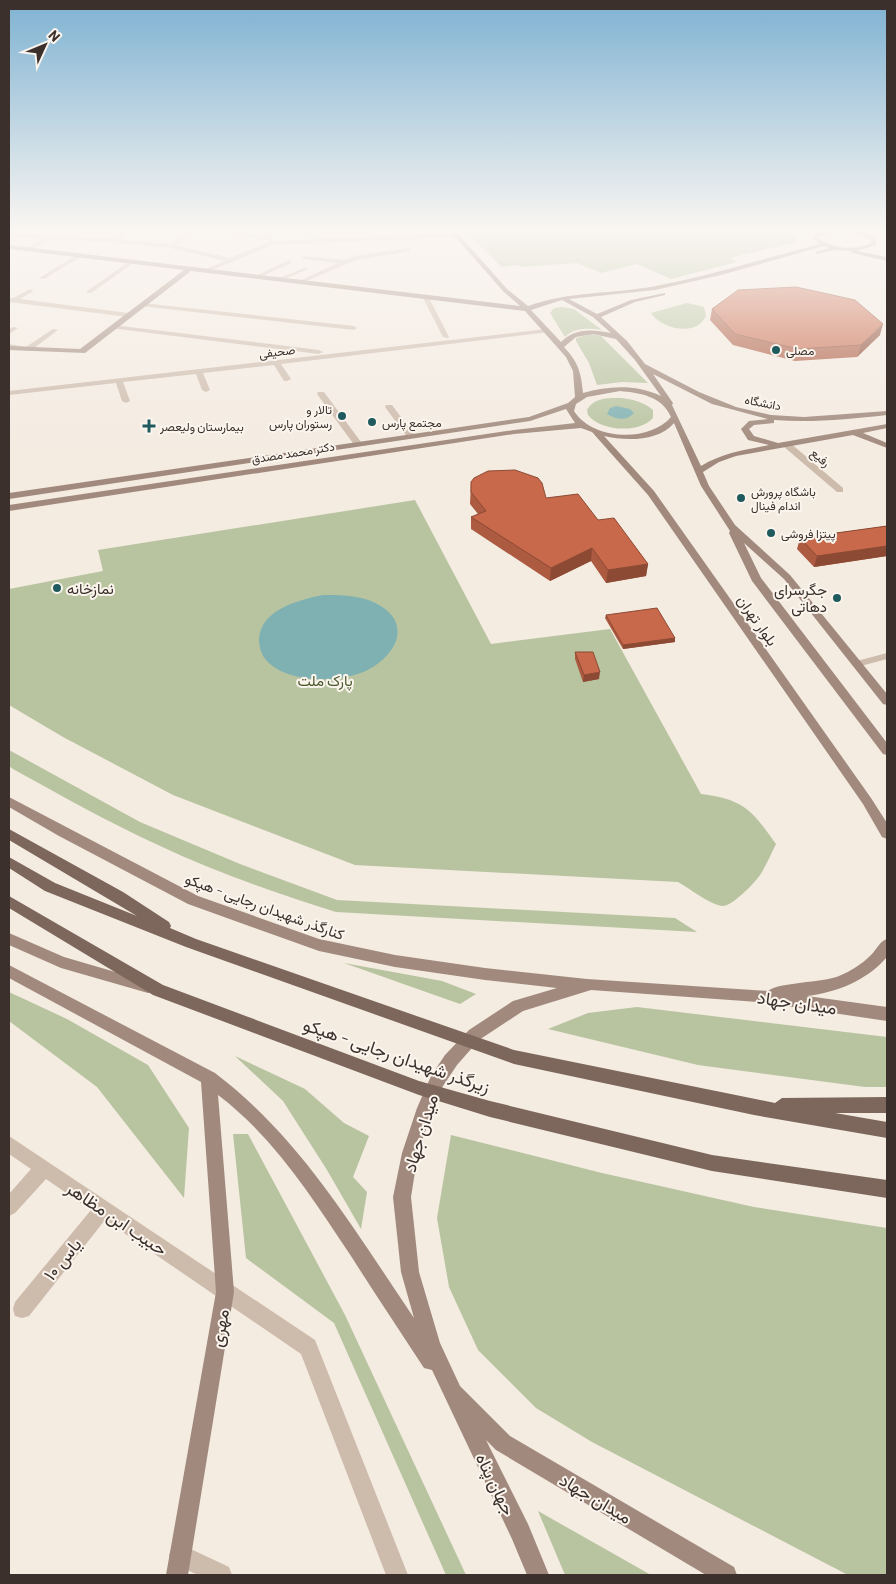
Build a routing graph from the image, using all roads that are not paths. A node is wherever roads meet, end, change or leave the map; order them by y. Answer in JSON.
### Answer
{"nodes":[{"id":1,"x":37,"y":304,"type":"edge"},
{"id":2,"x":429,"y":304,"type":"edge"},
{"id":3,"x":486,"y":304,"type":"edge"},
{"id":4,"x":522,"y":304,"type":"edge"},
{"id":5,"x":537,"y":304,"type":"edge"},
{"id":6,"x":574,"y":304,"type":"edge"},
{"id":7,"x":626,"y":304,"type":"edge"},
{"id":8,"x":142,"y":305,"type":"joint"},
{"id":9,"x":55,"y":306,"type":"junction"},
{"id":10,"x":527,"y":308,"type":"junction"},
{"id":11,"x":306,"y":313,"type":"dead end"},
{"id":12,"x":44,"y":314,"type":"dead end"},
{"id":13,"x":128,"y":315,"type":"junction"},
{"id":14,"x":597,"y":316,"type":"junction"},
{"id":15,"x":298,"y":322,"type":"junction"},
{"id":16,"x":113,"y":327,"type":"junction"},
{"id":17,"x":354,"y":328,"type":"dead end"},
{"id":18,"x":55,"y":330,"type":"dead end"},
{"id":19,"x":547,"y":331,"type":"junction"},
{"id":20,"x":446,"y":337,"type":"dead end"},
{"id":21,"x":618,"y":338,"type":"junction"},
{"id":22,"x":560,"y":346,"type":"junction"},
{"id":23,"x":9,"y":347,"type":"edge"},
{"id":24,"x":27,"y":349,"type":"junction"},
{"id":25,"x":339,"y":355,"type":"junction"},
{"id":26,"x":276,"y":362,"type":"junction"},
{"id":27,"x":644,"y":366,"type":"junction"},
{"id":28,"x":199,"y":371,"type":"junction"},
{"id":29,"x":287,"y":379,"type":"dead end"},
{"id":30,"x":119,"y":380,"type":"junction"},
{"id":31,"x":206,"y":390,"type":"dead end"},
{"id":32,"x":9,"y":393,"type":"edge"},
{"id":33,"x":321,"y":394,"type":"dead end"},
{"id":34,"x":575,"y":400,"type":"junction"},
{"id":35,"x":126,"y":401,"type":"dead end"},
{"id":36,"x":389,"y":407,"type":"dead end"},
{"id":37,"x":673,"y":413,"type":"junction"},
{"id":38,"x":887,"y":414,"type":"edge"},
{"id":39,"x":530,"y":419,"type":"junction"},
{"id":40,"x":793,"y":420,"type":"junction"},
{"id":41,"x":582,"y":426,"type":"junction"},
{"id":42,"x":887,"y":426,"type":"edge"},
{"id":43,"x":539,"y":428,"type":"junction"},
{"id":44,"x":595,"y":431,"type":"junction"},
{"id":45,"x":854,"y":432,"type":"junction"},
{"id":46,"x":412,"y":436,"type":"junction"},
{"id":47,"x":358,"y":444,"type":"junction"},
{"id":48,"x":784,"y":444,"type":"junction"},
{"id":49,"x":887,"y":446,"type":"edge"},
{"id":50,"x":699,"y":471,"type":"junction"},
{"id":51,"x":840,"y":490,"type":"dead end"},
{"id":52,"x":9,"y":496,"type":"edge"},
{"id":53,"x":9,"y":508,"type":"edge"},
{"id":54,"x":730,"y":527,"type":"junction"},
{"id":55,"x":887,"y":656,"type":"edge"},
{"id":56,"x":857,"y":664,"type":"junction"},
{"id":57,"x":887,"y":702,"type":"edge"},
{"id":58,"x":887,"y":751,"type":"edge"},
{"id":59,"x":9,"y":801,"type":"edge"},
{"id":60,"x":9,"y":834,"type":"edge"},
{"id":61,"x":887,"y":834,"type":"edge"},
{"id":62,"x":9,"y":862,"type":"edge"},
{"id":63,"x":9,"y":901,"type":"edge"},
{"id":64,"x":9,"y":939,"type":"edge"},
{"id":65,"x":192,"y":943,"type":"junction"},
{"id":66,"x":887,"y":945,"type":"edge"},
{"id":67,"x":9,"y":971,"type":"edge"},
{"id":68,"x":591,"y":984,"type":"junction"},
{"id":69,"x":158,"y":990,"type":"junction"},
{"id":70,"x":758,"y":996,"type":"junction"},
{"id":71,"x":887,"y":1014,"type":"edge"},
{"id":72,"x":209,"y":1078,"type":"junction"},
{"id":73,"x":887,"y":1105,"type":"edge"},
{"id":74,"x":754,"y":1107,"type":"junction"},
{"id":75,"x":887,"y":1130,"type":"edge"},
{"id":76,"x":9,"y":1144,"type":"edge"},
{"id":77,"x":44,"y":1168,"type":"junction"},
{"id":78,"x":887,"y":1189,"type":"edge"},
{"id":79,"x":9,"y":1207,"type":"edge"},
{"id":80,"x":103,"y":1209,"type":"junction"},
{"id":81,"x":225,"y":1292,"type":"junction"},
{"id":82,"x":22,"y":1309,"type":"dead end"},
{"id":83,"x":452,"y":1392,"type":"junction"},
{"id":84,"x":179,"y":1565,"type":"edge"},
{"id":85,"x":221,"y":1575,"type":"edge"},
{"id":86,"x":397,"y":1575,"type":"edge"},
{"id":87,"x":538,"y":1575,"type":"edge"},
{"id":88,"x":726,"y":1575,"type":"edge"}],
"edges":[{"from":1,"to":9,"type":"street"},
{"from":2,"to":20,"type":"street"},
{"from":3,"to":10,"type":"main road"},
{"from":4,"to":10,"type":"main road"},
{"from":5,"to":10,"type":"main road"},
{"from":6,"to":14,"type":"main road"},
{"from":7,"to":14,"type":"main road"},
{"from":8,"to":13,"type":"main road"},
{"from":8,"to":15,"type":"street"},
{"from":9,"to":12,"type":"street"},
{"from":9,"to":13,"type":"street"},
{"from":10,"to":19,"type":"main road"},
{"from":11,"to":15,"type":"street"},
{"from":13,"to":16,"type":"main road"},
{"from":14,"to":21,"type":"main road"},
{"from":15,"to":17,"type":"street"},
{"from":16,"to":24,"type":"main road"},
{"from":16,"to":25,"type":"street"},
{"from":18,"to":24,"type":"street"},
{"from":19,"to":22,"type":"main road"},
{"from":19,"to":25,"type":"street","name":"صحیفی"},
{"from":21,"to":22,"type":"main road"},
{"from":21,"to":27,"type":"main road"},
{"from":22,"to":34,"type":"main road"},
{"from":23,"to":24,"type":"main road"},
{"from":25,"to":26,"type":"street","name":"صحیفی"},
{"from":26,"to":28,"type":"street","name":"صحیفی"},
{"from":26,"to":29,"type":"street"},
{"from":27,"to":37,"type":"main road","name":"بلوار تهران"},
{"from":27,"to":40,"type":"main road","name":"دانشگاه"},
{"from":28,"to":30,"type":"street","name":"صحیفی"},
{"from":28,"to":31,"type":"street"},
{"from":30,"to":32,"type":"street","name":"صحیفی"},
{"from":30,"to":35,"type":"street"},
{"from":33,"to":47,"type":"street"},
{"from":34,"to":37,"type":"main road","name":"دکتر محمد مصدق"},
{"from":34,"to":39,"type":"main road","name":"دکتر محمد مصدق"},
{"from":34,"to":41,"type":"main road"},
{"from":36,"to":46,"type":"street"},
{"from":37,"to":44,"type":"main road"},
{"from":37,"to":50,"type":"main road","name":"بلوار تهران"},
{"from":38,"to":40,"type":"main road","name":"دانشگاه"},
{"from":39,"to":43,"type":"main road"},
{"from":39,"to":46,"type":"main road","name":"دکتر محمد مصدق"},
{"from":40,"to":48,"type":"main road"},
{"from":41,"to":43,"type":"main road","name":"دکتر محمد مصدق"},
{"from":41,"to":44,"type":"main road"},
{"from":42,"to":45,"type":"main road"},
{"from":43,"to":53,"type":"main road","name":"دکتر محمد مصدق"},
{"from":44,"to":61,"type":"main road","name":"بلوار تهران"},
{"from":45,"to":48,"type":"main road"},
{"from":45,"to":49,"type":"main road"},
{"from":46,"to":47,"type":"main road","name":"دکتر محمد مصدق"},
{"from":47,"to":52,"type":"main road","name":"دکتر محمد مصدق"},
{"from":48,"to":50,"type":"main road"},
{"from":48,"to":51,"type":"street","name":"رفیع"},
{"from":50,"to":54,"type":"main road","name":"بلوار تهران"},
{"from":54,"to":56,"type":"main road","name":"بلوار تهران"},
{"from":54,"to":58,"type":"main road","name":"بلوار تهران"},
{"from":55,"to":56,"type":"street"},
{"from":56,"to":57,"type":"main road","name":"بلوار تهران"},
{"from":59,"to":68,"type":"main road","name":"کنارگذر شهیدان رجایی - هپکو"},
{"from":60,"to":65,"type":"main road"},
{"from":62,"to":65,"type":"main road"},
{"from":63,"to":69,"type":"main road","name":"زیرگذر شهیدان رجایی - هپکو"},
{"from":64,"to":69,"type":"main road"},
{"from":65,"to":74,"type":"main road"},
{"from":66,"to":70,"type":"main road"},
{"from":67,"to":72,"type":"main road"},
{"from":68,"to":70,"type":"main road","name":"میدان جهاد"},
{"from":68,"to":83,"type":"main road","name":"میدان جهاد"},
{"from":69,"to":78,"type":"main road","name":"زیرگذر شهیدان رجایی - هپکو"},
{"from":70,"to":71,"type":"main road","name":"میدان جهاد"},
{"from":72,"to":81,"type":"main road","name":"مهری"},
{"from":72,"to":83,"type":"main road"},
{"from":73,"to":74,"type":"main road"},
{"from":74,"to":75,"type":"main road"},
{"from":76,"to":77,"type":"street","name":"حبیب ابن مظاهر"},
{"from":77,"to":79,"type":"street"},
{"from":77,"to":80,"type":"street","name":"حبیب ابن مظاهر"},
{"from":80,"to":81,"type":"street","name":"حبیب ابن مظاهر"},
{"from":80,"to":82,"type":"street","name":"یاس ۱۰"},
{"from":81,"to":84,"type":"main road","name":"مهری"},
{"from":81,"to":86,"type":"street","name":"حبیب ابن مظاهر"},
{"from":83,"to":87,"type":"main road","name":"جهان پناه"},
{"from":83,"to":88,"type":"main road","name":"میدان جهاد"},
{"from":84,"to":85,"type":"street"}]}
